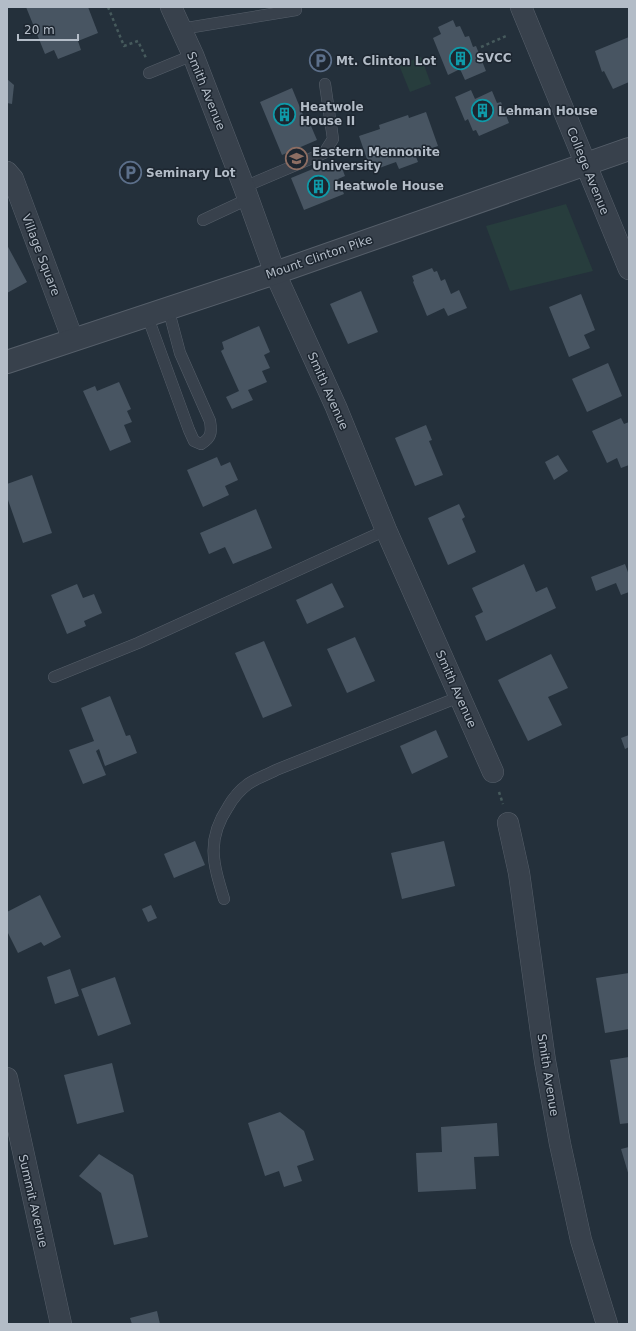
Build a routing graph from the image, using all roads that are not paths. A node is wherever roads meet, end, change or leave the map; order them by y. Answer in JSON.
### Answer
{"nodes":[{"id":1,"x":171,"y":7,"type":"edge"},
{"id":2,"x":521,"y":7,"type":"edge"},
{"id":3,"x":296,"y":10,"type":"dead end"},
{"id":4,"x":181,"y":29,"type":"junction"},
{"id":5,"x":193,"y":55,"type":"junction"},
{"id":6,"x":150,"y":72,"type":"road end"},
{"id":7,"x":325,"y":84,"type":"dead end"},
{"id":8,"x":629,"y":149,"type":"edge"},
{"id":9,"x":585,"y":164,"type":"junction"},
{"id":10,"x":7,"y":172,"type":"edge"},
{"id":11,"x":246,"y":193,"type":"junction"},
{"id":12,"x":203,"y":220,"type":"dead end"},
{"id":13,"x":629,"y":269,"type":"edge"},
{"id":14,"x":275,"y":273,"type":"junction"},
{"id":15,"x":168,"y":308,"type":"junction"},
{"id":16,"x":147,"y":315,"type":"junction"},
{"id":17,"x":73,"y":340,"type":"junction"},
{"id":18,"x":7,"y":362,"type":"edge"},
{"id":19,"x":386,"y":530,"type":"junction"},
{"id":20,"x":54,"y":677,"type":"dead end"},
{"id":21,"x":459,"y":697,"type":"junction"},
{"id":22,"x":493,"y":772,"type":"road end"},
{"id":23,"x":508,"y":823,"type":"road end"},
{"id":24,"x":224,"y":898,"type":"dead end"},
{"id":25,"x":7,"y":1078,"type":"edge"},
{"id":26,"x":61,"y":1324,"type":"edge"},
{"id":27,"x":607,"y":1324,"type":"edge"}],
"edges":[{"from":1,"to":4,"type":"street","name":"Smith Avenue"},
{"from":2,"to":9,"type":"street","name":"College Avenue"},
{"from":3,"to":4,"type":"lane"},
{"from":4,"to":5,"type":"street","name":"Smith Avenue"},
{"from":5,"to":6,"type":"lane"},
{"from":5,"to":11,"type":"street","name":"Smith Avenue"},
{"from":7,"to":11,"type":"lane"},
{"from":8,"to":9,"type":"street","name":"Mount Clinton Pike"},
{"from":9,"to":13,"type":"street","name":"College Avenue"},
{"from":9,"to":14,"type":"street","name":"Mount Clinton Pike"},
{"from":10,"to":17,"type":"street","name":"Village Square"},
{"from":11,"to":12,"type":"lane"},
{"from":11,"to":14,"type":"street","name":"Smith Avenue"},
{"from":14,"to":15,"type":"street","name":"Mount Clinton Pike"},
{"from":14,"to":19,"type":"street","name":"Smith Avenue"},
{"from":15,"to":16,"type":"street","name":"Mount Clinton Pike"},
{"from":15,"to":16,"type":"lane"},
{"from":16,"to":17,"type":"street","name":"Mount Clinton Pike"},
{"from":17,"to":18,"type":"street","name":"Mount Clinton Pike"},
{"from":19,"to":20,"type":"lane"},
{"from":19,"to":21,"type":"street","name":"Smith Avenue"},
{"from":21,"to":22,"type":"street","name":"Smith Avenue"},
{"from":21,"to":24,"type":"lane"},
{"from":23,"to":27,"type":"street","name":"Smith Avenue"},
{"from":25,"to":26,"type":"street","name":"Summit Avenue"}]}
